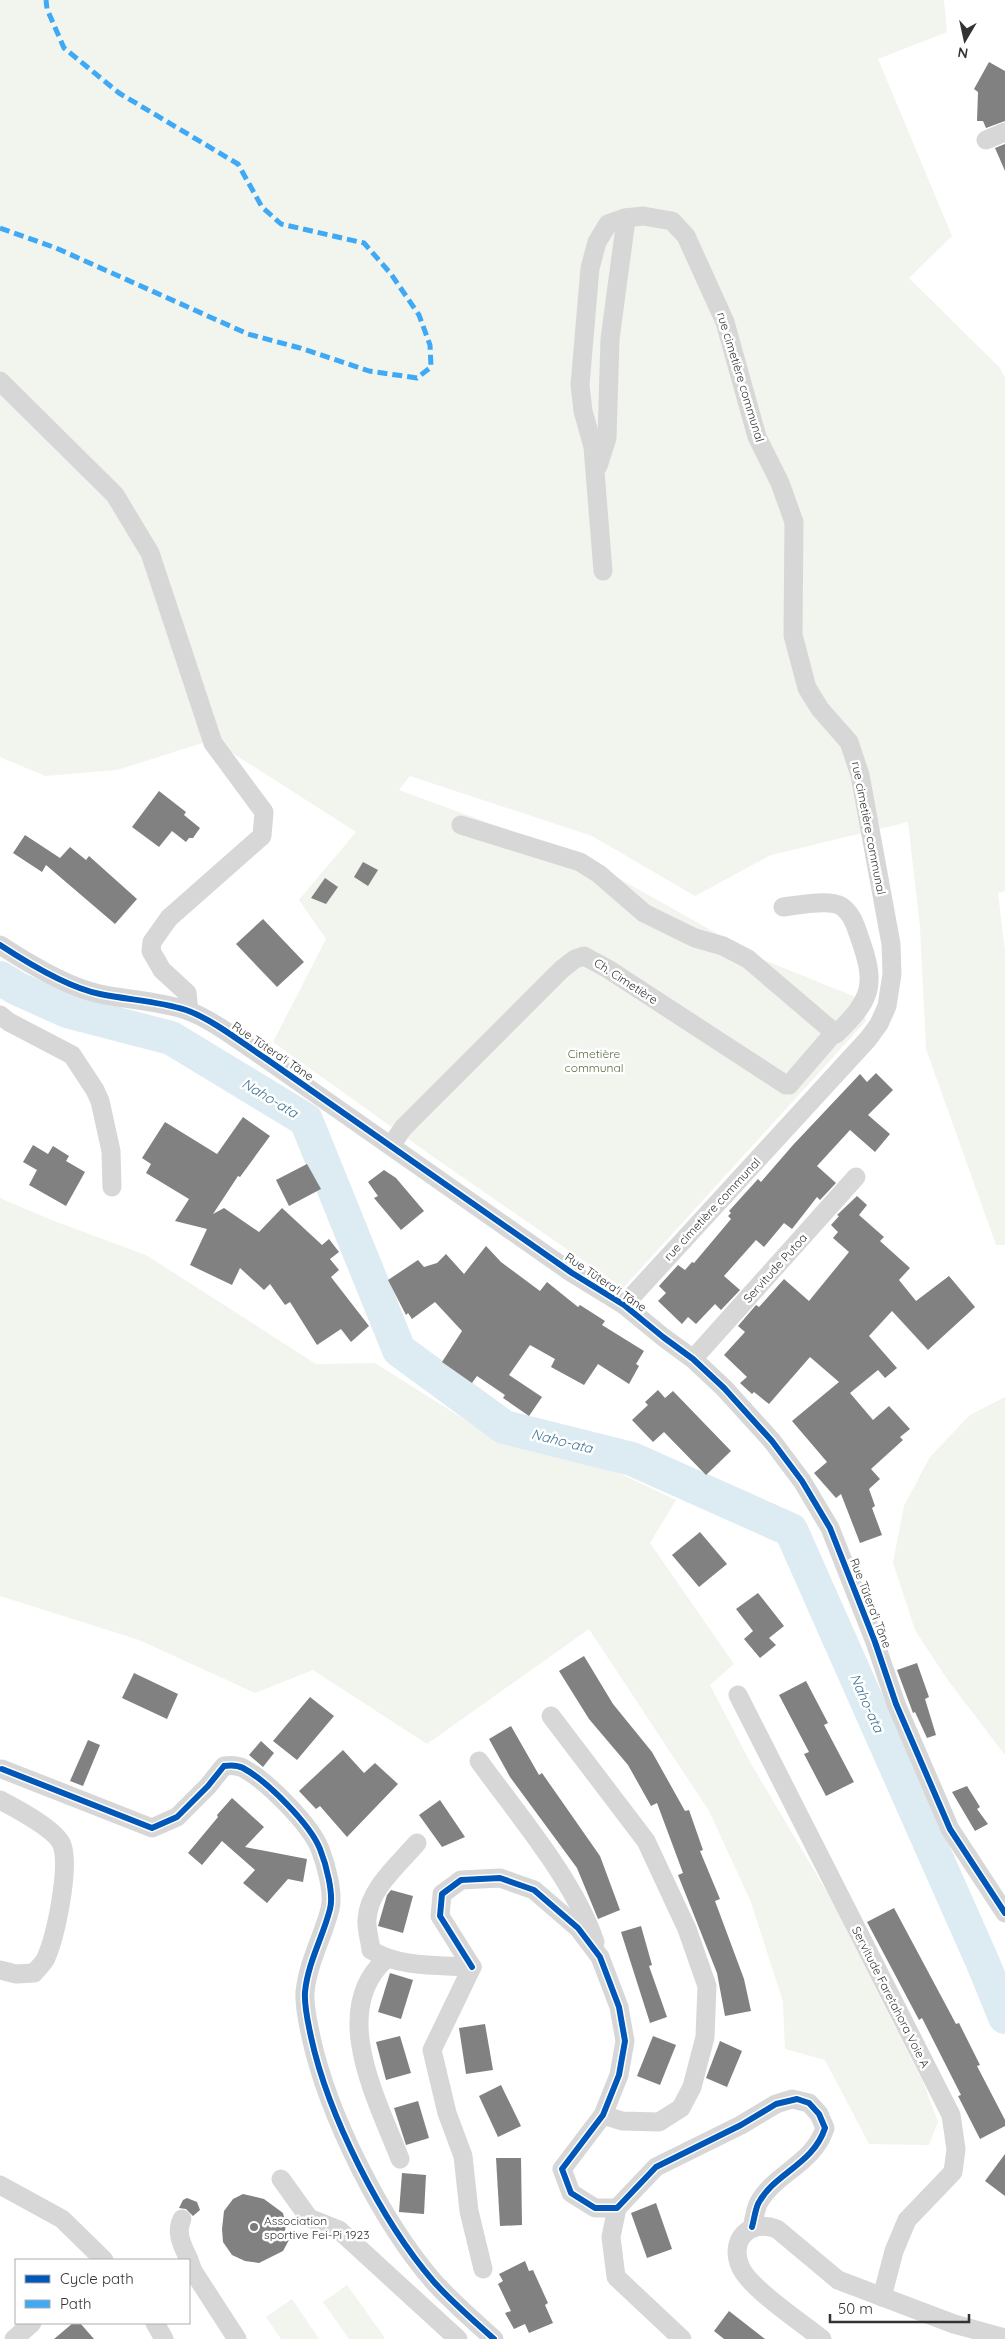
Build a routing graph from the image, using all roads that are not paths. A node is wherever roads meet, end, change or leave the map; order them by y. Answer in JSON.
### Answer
{"nodes":[{"id":1,"x":1005,"y":132,"type":"edge"},
{"id":2,"x":986,"y":140,"type":"dead end"},
{"id":3,"x":625,"y":218,"type":"junction"},
{"id":4,"x":0,"y":381,"type":"edge"},
{"id":5,"x":595,"y":472,"type":"junction"},
{"id":6,"x":603,"y":571,"type":"dead end"},
{"id":7,"x":461,"y":825,"type":"dead end"},
{"id":8,"x":783,"y":907,"type":"dead end"},
{"id":9,"x":0,"y":946,"type":"edge"},
{"id":10,"x":189,"y":1011,"type":"junction"},
{"id":11,"x":0,"y":1015,"type":"edge"},
{"id":12,"x":833,"y":1034,"type":"junction"},
{"id":13,"x":391,"y":1146,"type":"junction"},
{"id":14,"x":856,"y":1177,"type":"dead end"},
{"id":15,"x":112,"y":1187,"type":"dead end"},
{"id":16,"x":624,"y":1305,"type":"junction"},
{"id":17,"x":693,"y":1359,"type":"junction"},
{"id":18,"x":738,"y":1695,"type":"dead end"},
{"id":19,"x":551,"y":1716,"type":"dead end"},
{"id":20,"x":479,"y":1761,"type":"dead end"},
{"id":21,"x":2,"y":1769,"type":"dead end"},
{"id":22,"x":0,"y":1800,"type":"edge"},
{"id":23,"x":417,"y":1843,"type":"dead end"},
{"id":24,"x":1005,"y":1913,"type":"edge"},
{"id":25,"x":600,"y":1957,"type":"junction"},
{"id":26,"x":386,"y":1959,"type":"junction"},
{"id":27,"x":472,"y":1967,"type":"junction"},
{"id":28,"x":0,"y":1970,"type":"edge"},
{"id":29,"x":603,"y":2115,"type":"junction"},
{"id":30,"x":400,"y":2159,"type":"dead end"},
{"id":31,"x":282,"y":2179,"type":"dead end"},
{"id":32,"x":0,"y":2185,"type":"edge"},
{"id":33,"x":617,"y":2208,"type":"junction"},
{"id":34,"x":182,"y":2219,"type":"dead end"},
{"id":35,"x":752,"y":2227,"type":"junction"},
{"id":36,"x":102,"y":2259,"type":"edge"},
{"id":37,"x":189,"y":2259,"type":"edge"},
{"id":38,"x":190,"y":2263,"type":"edge"},
{"id":39,"x":483,"y":2269,"type":"dead end"},
{"id":40,"x":882,"y":2297,"type":"junction"},
{"id":41,"x":31,"y":2324,"type":"edge"},
{"id":42,"x":155,"y":2324,"type":"edge"},
{"id":43,"x":1005,"y":2338,"type":"edge"},
{"id":44,"x":14,"y":2339,"type":"edge"},
{"id":45,"x":164,"y":2339,"type":"edge"},
{"id":46,"x":238,"y":2339,"type":"edge"},
{"id":47,"x":458,"y":2339,"type":"edge"},
{"id":48,"x":494,"y":2339,"type":"edge"},
{"id":49,"x":682,"y":2339,"type":"edge"},
{"id":50,"x":822,"y":2339,"type":"edge"}],
"edges":[{"from":1,"to":2,"type":"street"},
{"from":3,"to":5,"type":"street"},
{"from":3,"to":5,"type":"street"},
{"from":3,"to":16,"type":"street","name":"rue cimetière communal"},
{"from":4,"to":10,"type":"street"},
{"from":5,"to":6,"type":"street"},
{"from":7,"to":12,"type":"street"},
{"from":8,"to":12,"type":"street","name":"Ch. Cimetière"},
{"from":9,"to":10,"type":"street","name":"Rue Tūtera'i Tāne"},
{"from":10,"to":13,"type":"street","name":"Rue Tūtera'i Tāne"},
{"from":11,"to":15,"type":"street"},
{"from":12,"to":13,"type":"street","name":"Ch. Cimetière"},
{"from":13,"to":16,"type":"street","name":"Rue Tūtera'i Tāne"},
{"from":14,"to":17,"type":"street","name":"Servitude Putoa"},
{"from":16,"to":17,"type":"street","name":"Rue Tūtera'i Tāne"},
{"from":17,"to":24,"type":"street","name":"Rue Tūtera'i Tāne"},
{"from":18,"to":40,"type":"street","name":"Servitude Faretahora Voie A"},
{"from":19,"to":29,"type":"street"},
{"from":20,"to":25,"type":"street"},
{"from":21,"to":48,"type":"street"},
{"from":22,"to":28,"type":"street"},
{"from":23,"to":26,"type":"street"},
{"from":25,"to":27,"type":"street"},
{"from":25,"to":29,"type":"street"},
{"from":26,"to":27,"type":"street"},
{"from":26,"to":30,"type":"street"},
{"from":27,"to":39,"type":"street"},
{"from":29,"to":33,"type":"street"},
{"from":31,"to":47,"type":"street"},
{"from":32,"to":36,"type":"street"},
{"from":33,"to":35,"type":"street"},
{"from":33,"to":49,"type":"street"},
{"from":34,"to":37,"type":"street"},
{"from":35,"to":40,"type":"street"},
{"from":35,"to":50,"type":"street"},
{"from":38,"to":46,"type":"street"},
{"from":40,"to":43,"type":"street"},
{"from":41,"to":44,"type":"street"},
{"from":42,"to":45,"type":"street"}]}
